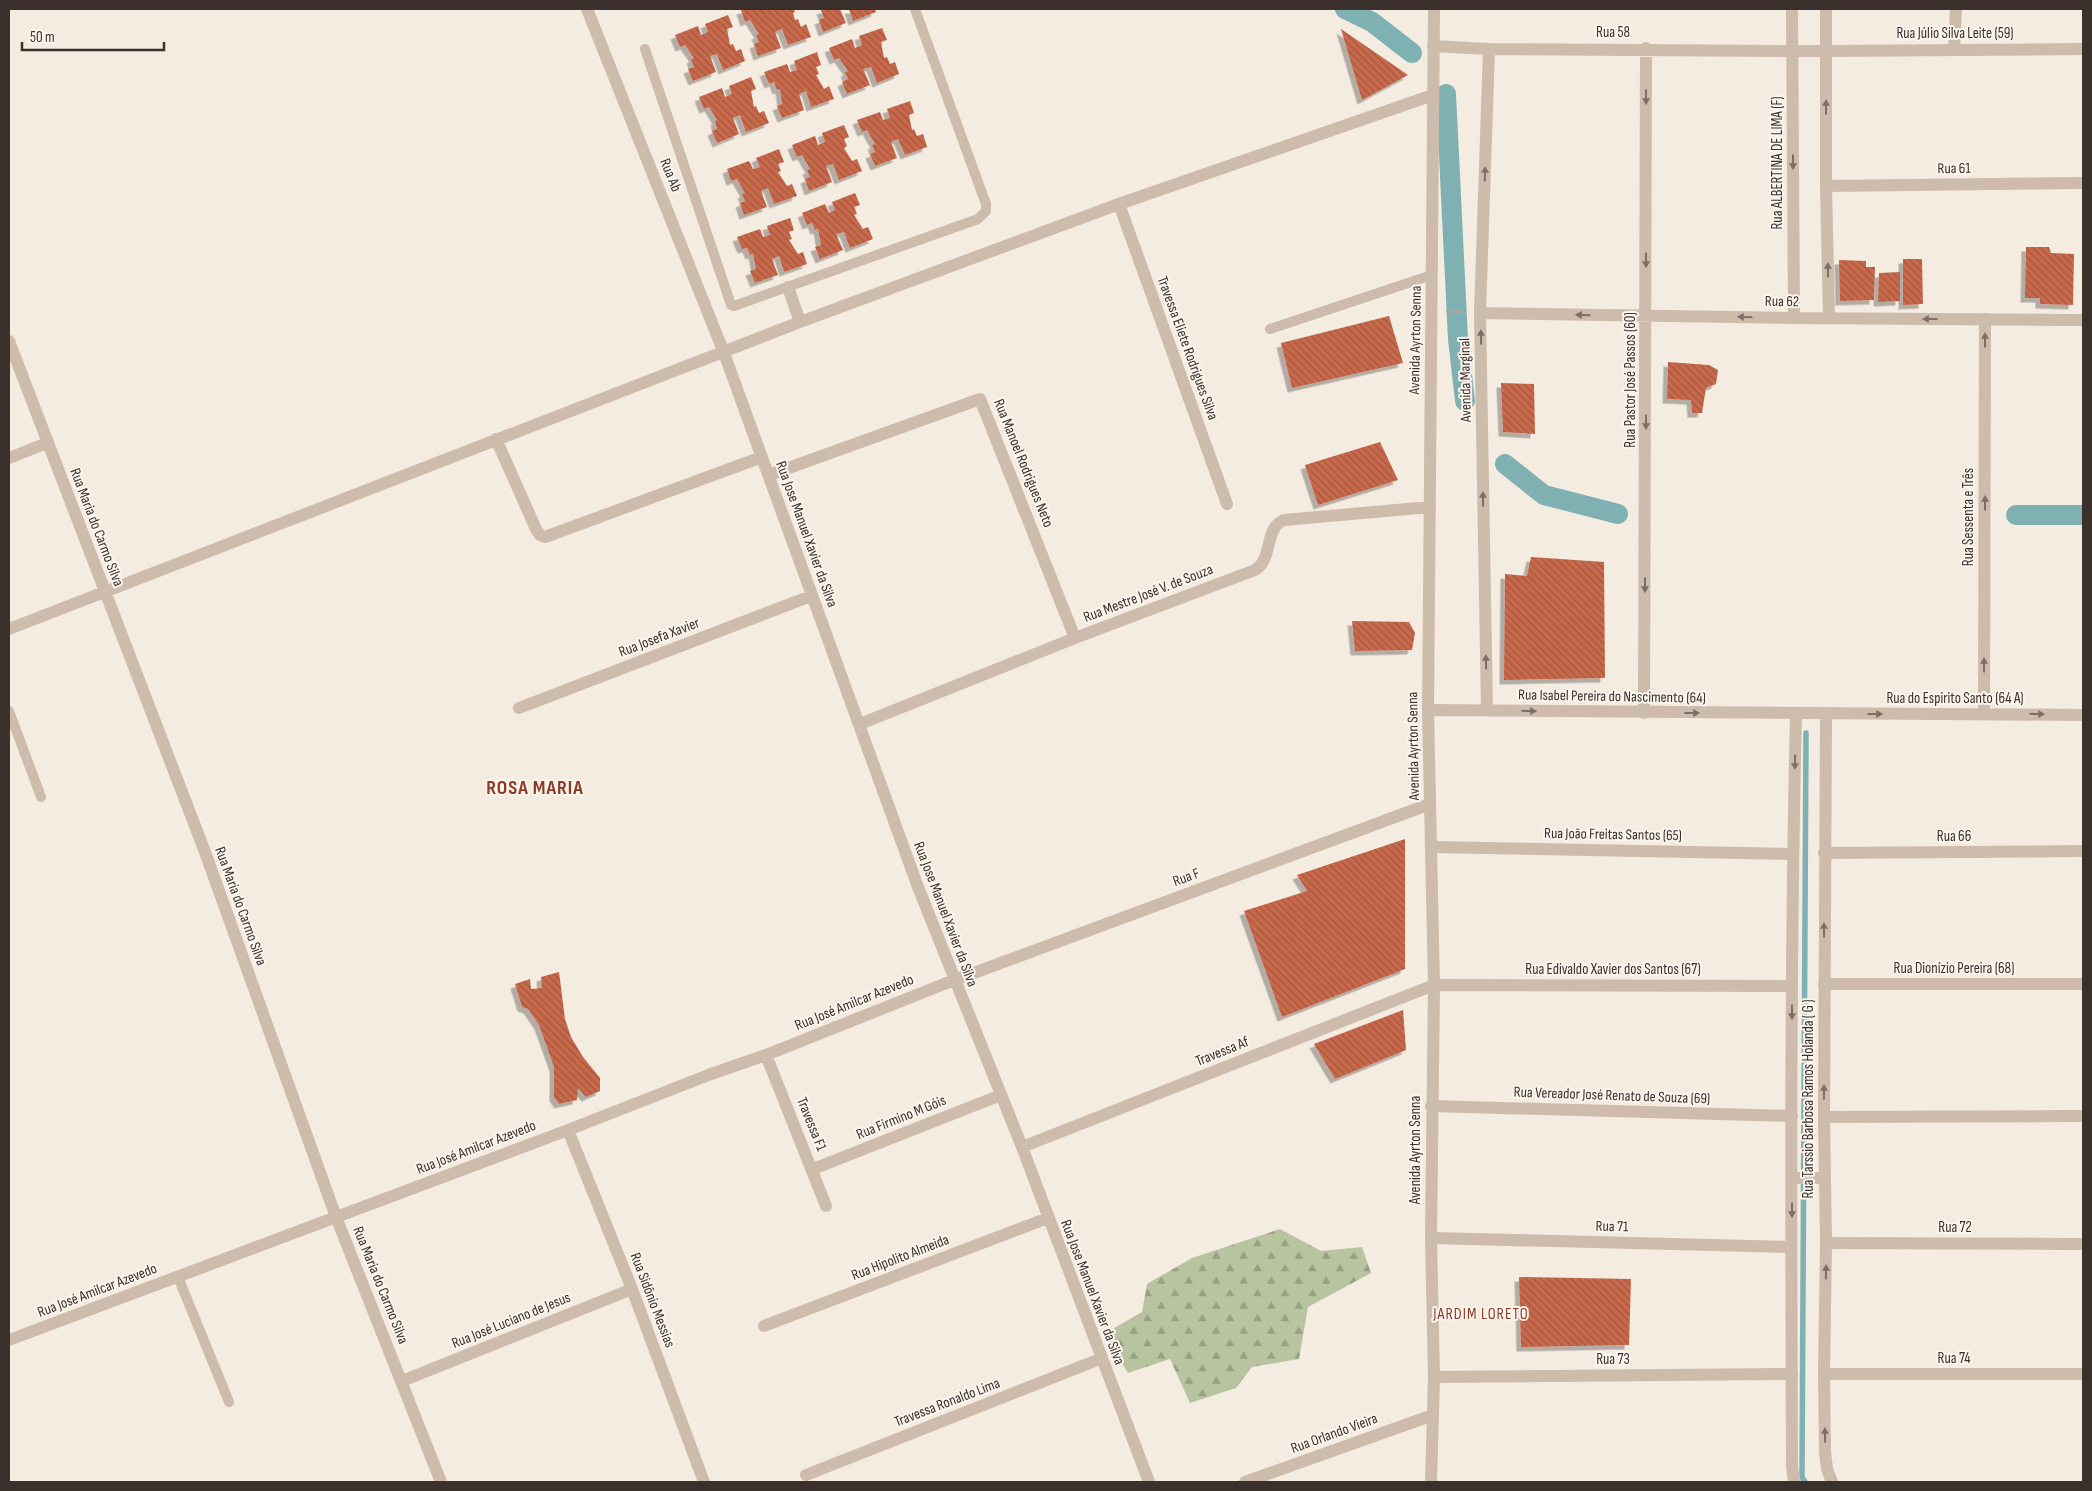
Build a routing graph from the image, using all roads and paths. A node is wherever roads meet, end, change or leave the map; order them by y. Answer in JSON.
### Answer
{"nodes":[{"id":1,"x":587,"y":9,"type":"edge"},
{"id":2,"x":915,"y":9,"type":"edge"},
{"id":3,"x":1434,"y":9,"type":"edge"},
{"id":4,"x":1792,"y":9,"type":"edge"},
{"id":5,"x":1826,"y":9,"type":"edge"},
{"id":6,"x":1956,"y":9,"type":"edge"},
{"id":7,"x":1433,"y":46,"type":"junction"},
{"id":8,"x":1646,"y":48,"type":"junction"},
{"id":9,"x":645,"y":49,"type":"dead end"},
{"id":10,"x":1489,"y":49,"type":"junction"},
{"id":11,"x":1954,"y":49,"type":"junction"},
{"id":12,"x":2083,"y":49,"type":"edge"},
{"id":13,"x":1793,"y":51,"type":"junction"},
{"id":14,"x":1826,"y":51,"type":"junction"},
{"id":15,"x":1433,"y":95,"type":"junction"},
{"id":16,"x":2083,"y":183,"type":"edge"},
{"id":17,"x":1826,"y":186,"type":"junction"},
{"id":18,"x":1119,"y":204,"type":"junction"},
{"id":19,"x":1432,"y":275,"type":"junction"},
{"id":20,"x":788,"y":287,"type":"junction"},
{"id":21,"x":1444,"y":311,"type":"dead end"},
{"id":22,"x":1474,"y":312,"type":"junction"},
{"id":23,"x":1646,"y":316,"type":"junction"},
{"id":24,"x":1794,"y":318,"type":"junction"},
{"id":25,"x":1829,"y":318,"type":"junction"},
{"id":26,"x":1985,"y":319,"type":"junction"},
{"id":27,"x":2083,"y":320,"type":"edge"},
{"id":28,"x":800,"y":322,"type":"junction"},
{"id":29,"x":1270,"y":329,"type":"dead end"},
{"id":30,"x":9,"y":341,"type":"edge"},
{"id":31,"x":724,"y":354,"type":"junction"},
{"id":32,"x":496,"y":439,"type":"junction"},
{"id":33,"x":48,"y":443,"type":"junction"},
{"id":34,"x":762,"y":457,"type":"junction"},
{"id":35,"x":9,"y":458,"type":"edge"},
{"id":36,"x":769,"y":475,"type":"junction"},
{"id":37,"x":1227,"y":504,"type":"dead end"},
{"id":38,"x":1430,"y":507,"type":"junction"},
{"id":39,"x":104,"y":593,"type":"junction"},
{"id":40,"x":811,"y":596,"type":"junction"},
{"id":41,"x":9,"y":629,"type":"edge"},
{"id":42,"x":1075,"y":638,"type":"junction"},
{"id":43,"x":518,"y":708,"type":"dead end"},
{"id":44,"x":9,"y":710,"type":"edge"},
{"id":45,"x":1428,"y":710,"type":"junction"},
{"id":46,"x":1487,"y":710,"type":"junction"},
{"id":47,"x":1644,"y":712,"type":"junction"},
{"id":48,"x":1796,"y":714,"type":"junction"},
{"id":49,"x":1826,"y":714,"type":"junction"},
{"id":50,"x":1984,"y":714,"type":"junction"},
{"id":51,"x":2083,"y":715,"type":"edge"},
{"id":52,"x":860,"y":724,"type":"junction"},
{"id":53,"x":41,"y":797,"type":"dead end"},
{"id":54,"x":1430,"y":804,"type":"junction"},
{"id":55,"x":1432,"y":847,"type":"junction"},
{"id":56,"x":2083,"y":851,"type":"edge"},
{"id":57,"x":1824,"y":853,"type":"junction"},
{"id":58,"x":1793,"y":854,"type":"junction"},
{"id":59,"x":954,"y":980,"type":"junction"},
{"id":60,"x":1434,"y":984,"type":"junction"},
{"id":61,"x":1824,"y":984,"type":"junction"},
{"id":62,"x":2083,"y":984,"type":"edge"},
{"id":63,"x":1792,"y":986,"type":"junction"},
{"id":64,"x":766,"y":1054,"type":"junction"},
{"id":65,"x":1001,"y":1095,"type":"junction"},
{"id":66,"x":1431,"y":1106,"type":"junction"},
{"id":67,"x":1792,"y":1116,"type":"junction"},
{"id":68,"x":2083,"y":1116,"type":"edge"},
{"id":69,"x":1824,"y":1117,"type":"junction"},
{"id":70,"x":568,"y":1130,"type":"junction"},
{"id":71,"x":1022,"y":1147,"type":"junction"},
{"id":72,"x":813,"y":1169,"type":"junction"},
{"id":73,"x":1792,"y":1178,"type":"junction"},
{"id":74,"x":1824,"y":1178,"type":"junction"},
{"id":75,"x":826,"y":1206,"type":"dead end"},
{"id":76,"x":336,"y":1217,"type":"junction"},
{"id":77,"x":1048,"y":1218,"type":"junction"},
{"id":78,"x":1431,"y":1238,"type":"junction"},
{"id":79,"x":1826,"y":1243,"type":"junction"},
{"id":80,"x":2083,"y":1244,"type":"edge"},
{"id":81,"x":1792,"y":1247,"type":"junction"},
{"id":82,"x":178,"y":1276,"type":"junction"},
{"id":83,"x":632,"y":1289,"type":"junction"},
{"id":84,"x":764,"y":1326,"type":"dead end"},
{"id":85,"x":9,"y":1340,"type":"edge"},
{"id":86,"x":1100,"y":1359,"type":"junction"},
{"id":87,"x":1792,"y":1374,"type":"junction"},
{"id":88,"x":1824,"y":1374,"type":"junction"},
{"id":89,"x":2083,"y":1374,"type":"edge"},
{"id":90,"x":1434,"y":1377,"type":"junction"},
{"id":91,"x":402,"y":1381,"type":"junction"},
{"id":92,"x":230,"y":1402,"type":"dead end"},
{"id":93,"x":1434,"y":1415,"type":"junction"},
{"id":94,"x":806,"y":1475,"type":"dead end"},
{"id":95,"x":442,"y":1482,"type":"edge"},
{"id":96,"x":704,"y":1482,"type":"edge"},
{"id":97,"x":1148,"y":1482,"type":"edge"},
{"id":98,"x":1245,"y":1482,"type":"edge"},
{"id":99,"x":1431,"y":1482,"type":"edge"},
{"id":100,"x":1794,"y":1482,"type":"edge"},
{"id":101,"x":1832,"y":1482,"type":"edge"}],
"edges":[{"from":1,"to":31,"type":"street","name":"Rua Ab"},
{"from":2,"to":20,"type":"lane"},
{"from":3,"to":7,"type":"street","name":"Avenida Ayrton Senna"},
{"from":4,"to":13,"type":"street","name":"Rua ALBERTINA DE LIMA (F)"},
{"from":5,"to":14,"type":"street"},
{"from":6,"to":11,"type":"street"},
{"from":7,"to":10,"type":"street","name":"Rua 58"},
{"from":7,"to":15,"type":"street","name":"Avenida Ayrton Senna"},
{"from":8,"to":10,"type":"street","name":"Rua 58"},
{"from":8,"to":13,"type":"street","name":"Rua 58"},
{"from":8,"to":23,"type":"street","name":"Rua Pastor José Passos (60)","one_way":true},
{"from":9,"to":20,"type":"lane"},
{"from":22,"to":10,"type":"street","name":"Avenida Marginal","one_way":true},
{"from":11,"to":12,"type":"street","name":"Rua Júlio Silva Leite (59)"},
{"from":11,"to":14,"type":"street","name":"Rua Júlio Silva Leite (59)"},
{"from":13,"to":14,"type":"street","name":"Rua 58"},
{"from":13,"to":24,"type":"street","name":"Rua ALBERTINA DE LIMA (F)","one_way":true},
{"from":17,"to":14,"type":"street","one_way":true},
{"from":15,"to":18,"type":"street"},
{"from":15,"to":19,"type":"street","name":"Avenida Ayrton Senna"},
{"from":16,"to":17,"type":"street","name":"Rua 61"},
{"from":25,"to":17,"type":"street","one_way":true},
{"from":18,"to":28,"type":"street"},
{"from":18,"to":37,"type":"street","name":"Travessa Eliete Rodrigues Silva"},
{"from":19,"to":29,"type":"lane"},
{"from":19,"to":38,"type":"street","name":"Avenida Ayrton Senna"},
{"from":20,"to":28,"type":"street"},
{"from":21,"to":22,"type":"path"},
{"from":23,"to":22,"type":"street","name":"Rua 62","one_way":true},
{"from":46,"to":22,"type":"street","name":"Avenida Marginal","one_way":true},
{"from":24,"to":23,"type":"street","name":"Rua 62","one_way":true},
{"from":23,"to":47,"type":"street","name":"Rua Pastor José Passos (60)","one_way":true},
{"from":24,"to":25,"type":"street","name":"Rua 62"},
{"from":26,"to":25,"type":"street","name":"Rua 62","one_way":true},
{"from":26,"to":27,"type":"street","name":"Rua 62"},
{"from":50,"to":26,"type":"street","name":"Rua Sessenta e Três","one_way":true},
{"from":28,"to":31,"type":"street"},
{"from":30,"to":33,"type":"street","name":"Rua Maria do Carmo Silva"},
{"from":31,"to":32,"type":"street"},
{"from":31,"to":34,"type":"street","name":"Rua Jose Manuel Xavier da Silva"},
{"from":32,"to":34,"type":"street"},
{"from":32,"to":39,"type":"street"},
{"from":33,"to":35,"type":"street"},
{"from":33,"to":39,"type":"street","name":"Rua Maria do Carmo Silva"},
{"from":34,"to":36,"type":"street","name":"Rua Jose Manuel Xavier da Silva"},
{"from":36,"to":40,"type":"street","name":"Rua Jose Manuel Xavier da Silva"},
{"from":36,"to":42,"type":"street","name":"Rua Manoel Rodrigues Neto"},
{"from":38,"to":42,"type":"street","name":"Rua Mestre José V. de Souza"},
{"from":38,"to":45,"type":"street","name":"Avenida Ayrton Senna"},
{"from":39,"to":41,"type":"street"},
{"from":39,"to":76,"type":"street","name":"Rua Maria do Carmo Silva"},
{"from":40,"to":43,"type":"street","name":"Rua Josefa Xavier"},
{"from":40,"to":52,"type":"street","name":"Rua Jose Manuel Xavier da Silva"},
{"from":42,"to":52,"type":"street","name":"Rua Mestre José V. de Souza"},
{"from":44,"to":53,"type":"lane"},
{"from":45,"to":46,"type":"street","name":"Rua Isabel Pereira do Nascimento (64)"},
{"from":45,"to":54,"type":"street","name":"Avenida Ayrton Senna"},
{"from":46,"to":47,"type":"street","name":"Rua Isabel Pereira do Nascimento (64)","one_way":true},
{"from":47,"to":48,"type":"street","name":"Rua Isabel Pereira do Nascimento (64)","one_way":true},
{"from":48,"to":49,"type":"street","name":"Rua Isabel Pereira do Nascimento (64)"},
{"from":48,"to":58,"type":"street","name":"Rua Tarssio Barbosa Ramos Holanda ( G )","one_way":true},
{"from":49,"to":50,"type":"street","name":"Rua do Espirito Santo (64 A)","one_way":true},
{"from":49,"to":57,"type":"street","name":"Rua Tarssio Barbosa Ramos Holanda ( G )"},
{"from":50,"to":51,"type":"street","name":"Rua do Espirito Santo (64 A)","one_way":true},
{"from":52,"to":59,"type":"street","name":"Rua Jose Manuel Xavier da Silva"},
{"from":54,"to":55,"type":"street","name":"Avenida Ayrton Senna"},
{"from":54,"to":59,"type":"street","name":"Rua F"},
{"from":55,"to":58,"type":"street","name":"Rua João Freitas Santos (65)"},
{"from":55,"to":60,"type":"street","name":"Avenida Ayrton Senna"},
{"from":56,"to":57,"type":"street","name":"Rua 66"},
{"from":61,"to":57,"type":"street","name":"Rua Tarssio Barbosa Ramos Holanda ( G )","one_way":true},
{"from":58,"to":63,"type":"street","name":"Rua Tarssio Barbosa Ramos Holanda ( G )"},
{"from":59,"to":64,"type":"street","name":"Rua José Amilcar Azevedo"},
{"from":59,"to":65,"type":"street","name":"Rua Jose Manuel Xavier da Silva"},
{"from":60,"to":63,"type":"street","name":"Rua Edivaldo Xavier dos Santos (67)"},
{"from":60,"to":66,"type":"street","name":"Avenida Ayrton Senna"},
{"from":60,"to":71,"type":"street","name":"Travessa Af"},
{"from":61,"to":62,"type":"street","name":"Rua Dionízio Pereira (68)"},
{"from":69,"to":61,"type":"street","name":"Rua Tarssio Barbosa Ramos Holanda ( G )","one_way":true},
{"from":63,"to":67,"type":"street","name":"Rua Tarssio Barbosa Ramos Holanda ( G )","one_way":true},
{"from":64,"to":70,"type":"street","name":"Rua José Amilcar Azevedo"},
{"from":64,"to":72,"type":"street","name":"Travessa F1"},
{"from":65,"to":71,"type":"street","name":"Rua Jose Manuel Xavier da Silva"},
{"from":65,"to":72,"type":"street","name":"Rua Firmino M Góis"},
{"from":66,"to":67,"type":"street","name":"Rua Vereador José Renato de Souza (69)"},
{"from":66,"to":78,"type":"street","name":"Avenida Ayrton Senna"},
{"from":67,"to":73,"type":"street","name":"Rua Tarssio Barbosa Ramos Holanda ( G )"},
{"from":68,"to":69,"type":"street"},
{"from":69,"to":74,"type":"street","name":"Rua Tarssio Barbosa Ramos Holanda ( G )"},
{"from":70,"to":76,"type":"street","name":"Rua José Amilcar Azevedo"},
{"from":70,"to":83,"type":"street","name":"Rua Sidônio Messias"},
{"from":71,"to":77,"type":"street","name":"Rua Jose Manuel Xavier da Silva"},
{"from":72,"to":75,"type":"street","name":"Travessa F1"},
{"from":73,"to":74,"type":"street"},
{"from":73,"to":81,"type":"street","name":"Rua Tarssio Barbosa Ramos Holanda ( G )","one_way":true},
{"from":74,"to":79,"type":"street","name":"Rua Tarssio Barbosa Ramos Holanda ( G )"},
{"from":76,"to":82,"type":"street","name":"Rua José Amilcar Azevedo"},
{"from":76,"to":91,"type":"street","name":"Rua Maria do Carmo Silva"},
{"from":77,"to":84,"type":"street","name":"Rua Hipolito Almeida"},
{"from":77,"to":86,"type":"street","name":"Rua Jose Manuel Xavier da Silva"},
{"from":78,"to":81,"type":"street","name":"Rua 71"},
{"from":78,"to":90,"type":"street","name":"Avenida Ayrton Senna"},
{"from":79,"to":80,"type":"street","name":"Rua 72"},
{"from":88,"to":79,"type":"street","name":"Rua Tarssio Barbosa Ramos Holanda ( G )","one_way":true},
{"from":81,"to":87,"type":"street","name":"Rua Tarssio Barbosa Ramos Holanda ( G )"},
{"from":82,"to":85,"type":"street","name":"Rua José Amilcar Azevedo"},
{"from":82,"to":92,"type":"lane"},
{"from":83,"to":91,"type":"street","name":"Rua José Luciano de Jesus"},
{"from":83,"to":96,"type":"street","name":"Rua Sidônio Messias"},
{"from":86,"to":94,"type":"street","name":"Travessa Ronaldo Lima"},
{"from":86,"to":97,"type":"street","name":"Rua Jose Manuel Xavier da Silva"},
{"from":87,"to":90,"type":"street","name":"Rua 73"},
{"from":87,"to":100,"type":"street","name":"Rua Tarssio Barbosa Ramos Holanda ( G )"},
{"from":88,"to":89,"type":"street","name":"Rua 74"},
{"from":101,"to":88,"type":"street","name":"Rua Tarssio Barbosa Ramos Holanda ( G )","one_way":true},
{"from":90,"to":93,"type":"street","name":"Avenida Ayrton Senna"},
{"from":91,"to":95,"type":"street","name":"Rua Maria do Carmo Silva"},
{"from":93,"to":98,"type":"street","name":"Rua Orlando Vieira"},
{"from":93,"to":99,"type":"street","name":"Avenida Ayrton Senna"}]}
